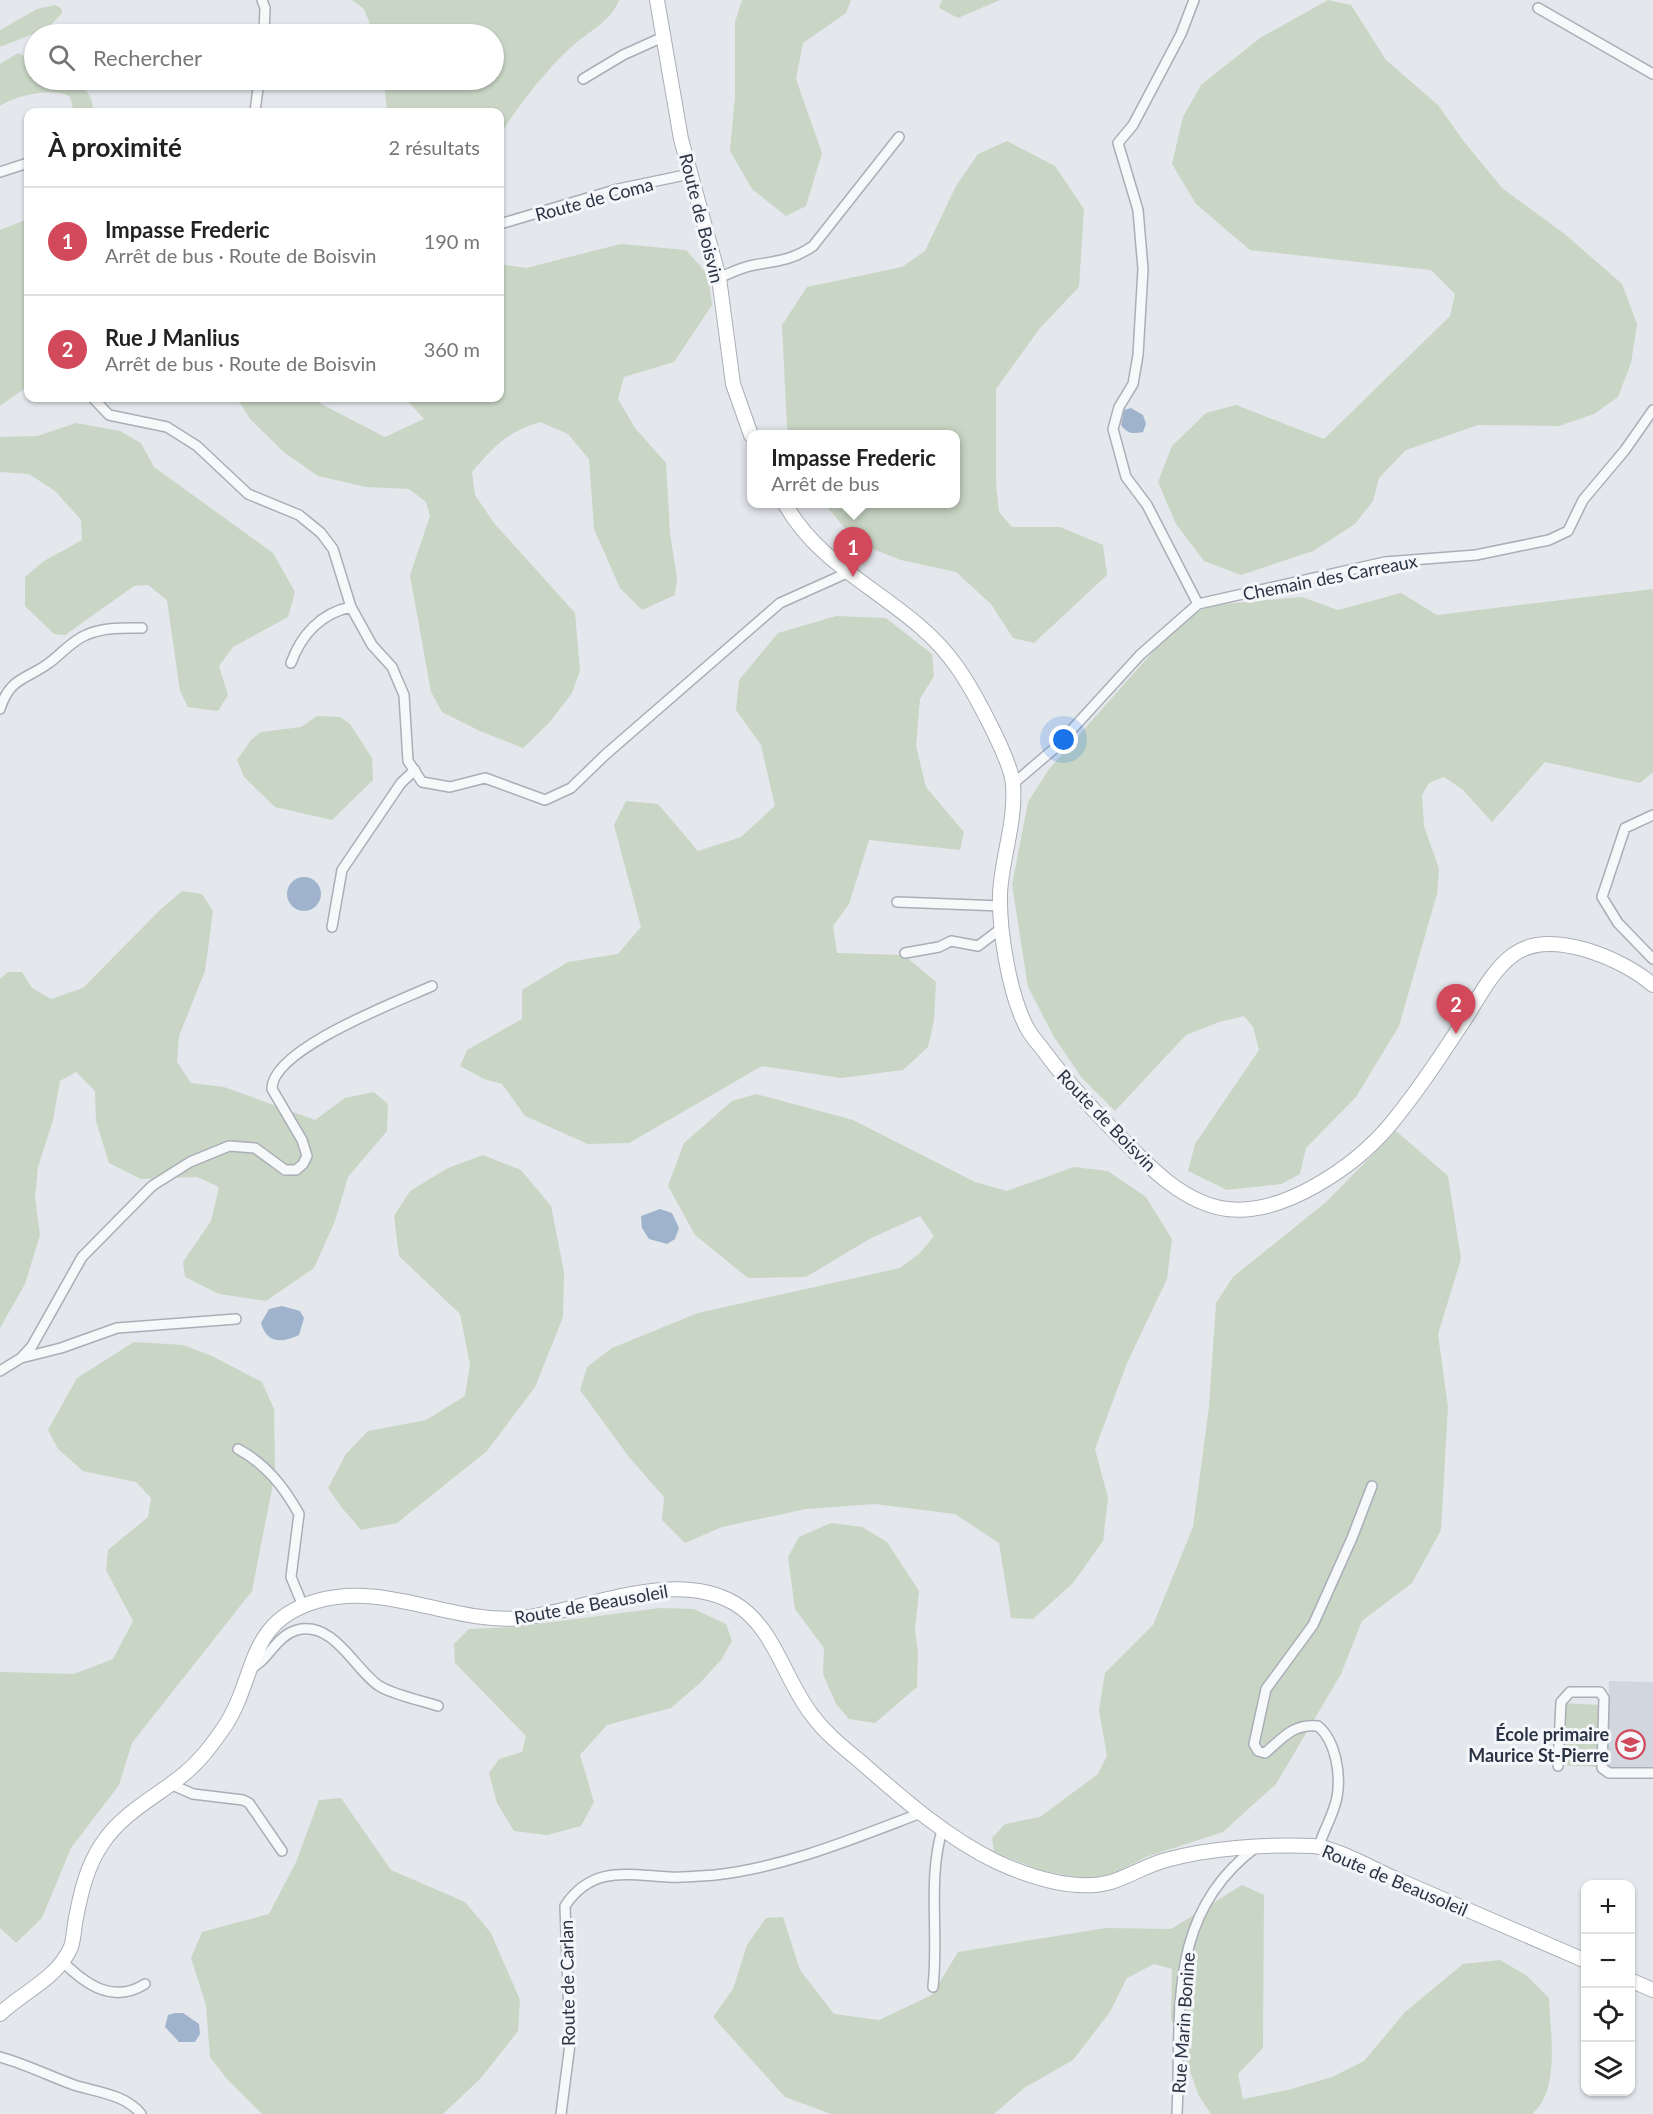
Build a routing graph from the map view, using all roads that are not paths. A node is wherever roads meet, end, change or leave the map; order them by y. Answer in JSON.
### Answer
{"nodes":[{"id":1,"x":262,"y":0,"type":"edge"},
{"id":2,"x":657,"y":0,"type":"edge"},
{"id":3,"x":1194,"y":0,"type":"edge"},
{"id":4,"x":1538,"y":8,"type":"dead end"},
{"id":5,"x":264,"y":24,"type":"edge"},
{"id":6,"x":663,"y":37,"type":"junction"},
{"id":7,"x":1653,"y":74,"type":"edge"},
{"id":8,"x":583,"y":79,"type":"dead end"},
{"id":9,"x":258,"y":90,"type":"edge"},
{"id":10,"x":256,"y":108,"type":"edge"},
{"id":11,"x":899,"y":136,"type":"dead end"},
{"id":12,"x":24,"y":165,"type":"edge"},
{"id":13,"x":0,"y":172,"type":"edge"},
{"id":14,"x":690,"y":174,"type":"junction"},
{"id":15,"x":504,"y":223,"type":"edge"},
{"id":16,"x":719,"y":278,"type":"junction"},
{"id":17,"x":97,"y":402,"type":"edge"},
{"id":18,"x":1653,"y":410,"type":"edge"},
{"id":19,"x":749,"y":430,"type":"edge"},
{"id":20,"x":787,"y":508,"type":"edge"},
{"id":21,"x":847,"y":573,"type":"junction"},
{"id":22,"x":1198,"y":604,"type":"junction"},
{"id":23,"x":351,"y":607,"type":"junction"},
{"id":24,"x":142,"y":628,"type":"dead end"},
{"id":25,"x":291,"y":663,"type":"dead end"},
{"id":26,"x":0,"y":709,"type":"edge"},
{"id":27,"x":415,"y":770,"type":"junction"},
{"id":28,"x":1014,"y":783,"type":"junction"},
{"id":29,"x":1653,"y":815,"type":"edge"},
{"id":30,"x":897,"y":902,"type":"dead end"},
{"id":31,"x":1001,"y":906,"type":"junction"},
{"id":32,"x":332,"y":927,"type":"dead end"},
{"id":33,"x":1002,"y":927,"type":"junction"},
{"id":34,"x":905,"y":953,"type":"dead end"},
{"id":35,"x":1653,"y":958,"type":"edge"},
{"id":36,"x":432,"y":986,"type":"dead end"},
{"id":37,"x":1653,"y":986,"type":"edge"},
{"id":38,"x":236,"y":1319,"type":"dead end"},
{"id":39,"x":21,"y":1358,"type":"junction"},
{"id":40,"x":0,"y":1371,"type":"edge"},
{"id":41,"x":238,"y":1449,"type":"dead end"},
{"id":42,"x":1372,"y":1486,"type":"dead end"},
{"id":43,"x":303,"y":1606,"type":"junction"},
{"id":44,"x":248,"y":1670,"type":"junction"},
{"id":45,"x":438,"y":1706,"type":"dead end"},
{"id":46,"x":1558,"y":1766,"type":"dead end"},
{"id":47,"x":1653,"y":1773,"type":"edge"},
{"id":48,"x":170,"y":1784,"type":"junction"},
{"id":49,"x":921,"y":1813,"type":"junction"},
{"id":50,"x":943,"y":1827,"type":"junction"},
{"id":51,"x":1319,"y":1846,"type":"junction"},
{"id":52,"x":1255,"y":1848,"type":"junction"},
{"id":53,"x":282,"y":1851,"type":"dead end"},
{"id":54,"x":1581,"y":1959,"type":"edge"},
{"id":55,"x":62,"y":1960,"type":"junction"},
{"id":56,"x":1635,"y":1982,"type":"edge"},
{"id":57,"x":145,"y":1984,"type":"dead end"},
{"id":58,"x":933,"y":1987,"type":"dead end"},
{"id":59,"x":1653,"y":1990,"type":"edge"},
{"id":60,"x":0,"y":2013,"type":"edge"},
{"id":61,"x":0,"y":2057,"type":"edge"},
{"id":62,"x":141,"y":2114,"type":"edge"},
{"id":63,"x":561,"y":2114,"type":"edge"},
{"id":64,"x":1177,"y":2114,"type":"edge"}],
"edges":[{"from":1,"to":5,"type":"street"},
{"from":2,"to":6,"type":"street","name":"Route de Boisvin"},
{"from":3,"to":22,"type":"street"},
{"from":4,"to":7,"type":"street"},
{"from":6,"to":8,"type":"street"},
{"from":6,"to":14,"type":"street","name":"Route de Boisvin"},
{"from":9,"to":10,"type":"street"},
{"from":11,"to":16,"type":"street"},
{"from":12,"to":13,"type":"street"},
{"from":14,"to":15,"type":"street","name":"Route de Coma"},
{"from":14,"to":16,"type":"street","name":"Route de Boisvin"},
{"from":16,"to":19,"type":"street","name":"Route de Boisvin"},
{"from":17,"to":23,"type":"street"},
{"from":18,"to":22,"type":"street","name":"Chemain des Carreaux"},
{"from":20,"to":21,"type":"street","name":"Route de Boisvin"},
{"from":21,"to":27,"type":"street"},
{"from":21,"to":28,"type":"street","name":"Route de Boisvin"},
{"from":22,"to":28,"type":"street","name":"Chemain des Carreaux"},
{"from":23,"to":25,"type":"street"},
{"from":23,"to":27,"type":"street"},
{"from":24,"to":26,"type":"street"},
{"from":27,"to":32,"type":"street"},
{"from":28,"to":31,"type":"street","name":"Route de Boisvin"},
{"from":29,"to":35,"type":"street"},
{"from":30,"to":31,"type":"street"},
{"from":31,"to":33,"type":"street","name":"Route de Boisvin"},
{"from":33,"to":34,"type":"street"},
{"from":33,"to":37,"type":"street","name":"Route de Boisvin"},
{"from":36,"to":39,"type":"street"},
{"from":38,"to":39,"type":"street"},
{"from":39,"to":40,"type":"street"},
{"from":41,"to":43,"type":"street"},
{"from":42,"to":51,"type":"street"},
{"from":43,"to":44,"type":"street","name":"Route de Beausoleil"},
{"from":43,"to":49,"type":"street","name":"Route de Beausoleil"},
{"from":44,"to":45,"type":"street"},
{"from":44,"to":48,"type":"street","name":"Route de Beausoleil"},
{"from":46,"to":47,"type":"street"},
{"from":48,"to":53,"type":"street"},
{"from":48,"to":55,"type":"street","name":"Route de Beausoleil"},
{"from":49,"to":50,"type":"street","name":"Route de Beausoleil"},
{"from":49,"to":63,"type":"street","name":"Route de Carlan"},
{"from":50,"to":52,"type":"street","name":"Route de Beausoleil"},
{"from":50,"to":58,"type":"street"},
{"from":51,"to":52,"type":"street","name":"Route de Beausoleil"},
{"from":51,"to":54,"type":"street","name":"Route de Beausoleil"},
{"from":52,"to":64,"type":"street","name":"Rue Marin Bonine"},
{"from":55,"to":57,"type":"street"},
{"from":55,"to":60,"type":"street","name":"Route de Beausoleil"},
{"from":56,"to":59,"type":"street"},
{"from":61,"to":62,"type":"street"}]}
